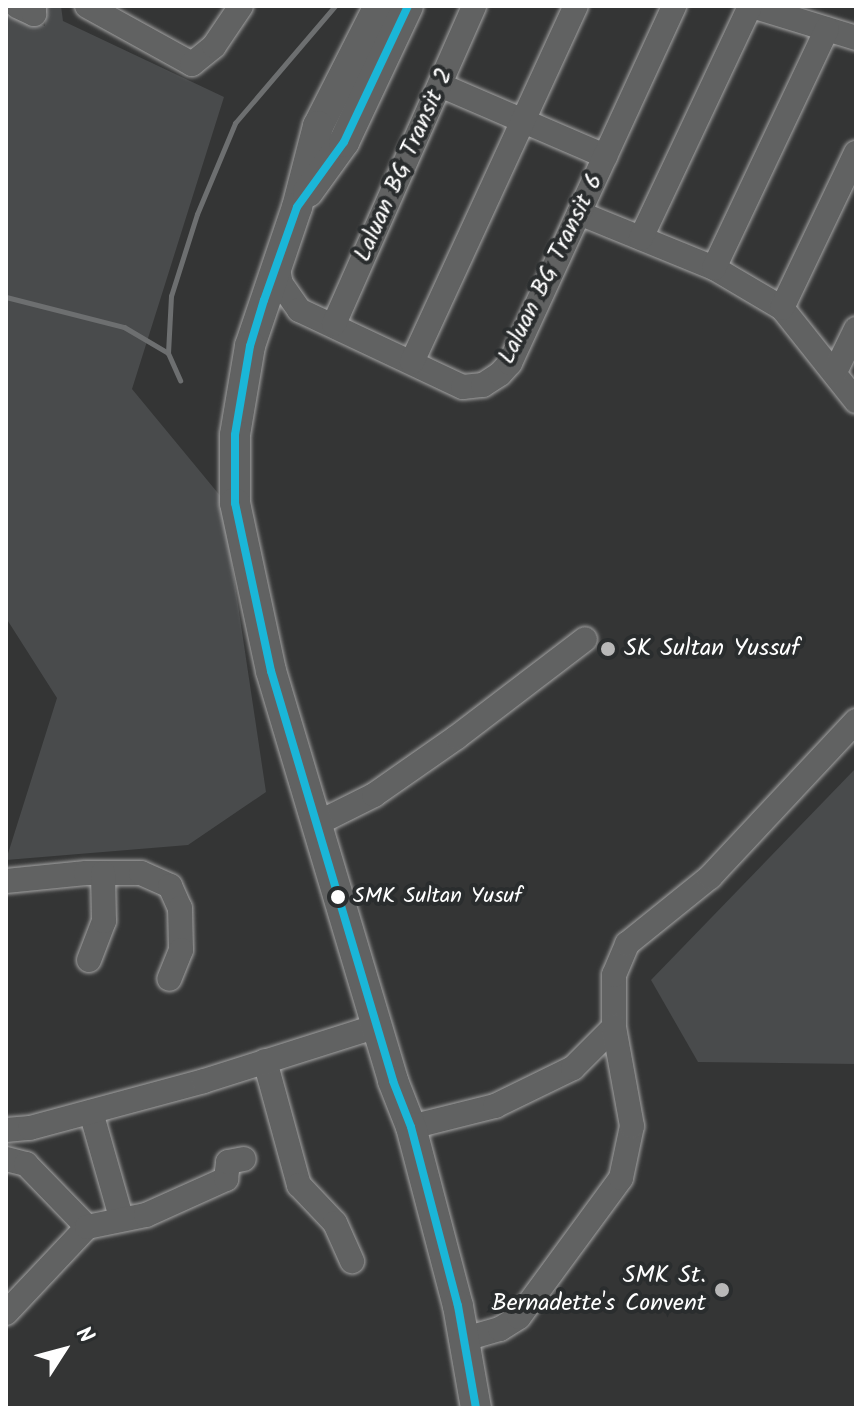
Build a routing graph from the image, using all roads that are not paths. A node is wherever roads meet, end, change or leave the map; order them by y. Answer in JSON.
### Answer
{"nodes":[{"id":1,"x":17,"y":6,"type":"edge"},
{"id":2,"x":34,"y":6,"type":"edge"},
{"id":3,"x":87,"y":6,"type":"edge"},
{"id":4,"x":241,"y":6,"type":"edge"},
{"id":5,"x":379,"y":6,"type":"edge"},
{"id":6,"x":408,"y":6,"type":"edge"},
{"id":7,"x":474,"y":6,"type":"edge"},
{"id":8,"x":576,"y":6,"type":"edge"},
{"id":9,"x":674,"y":6,"type":"edge"},
{"id":10,"x":751,"y":6,"type":"edge"},
{"id":11,"x":827,"y":29,"type":"junction"},
{"id":12,"x":856,"y":38,"type":"edge"},
{"id":13,"x":440,"y":85,"type":"junction"},
{"id":14,"x":525,"y":121,"type":"junction"},
{"id":15,"x":856,"y":153,"type":"edge"},
{"id":16,"x":605,"y":156,"type":"junction"},
{"id":17,"x":297,"y":207,"type":"junction"},
{"id":18,"x":579,"y":213,"type":"junction"},
{"id":19,"x":641,"y":238,"type":"junction"},
{"id":20,"x":277,"y":264,"type":"junction"},
{"id":21,"x":714,"y":268,"type":"junction"},
{"id":22,"x":782,"y":308,"type":"junction"},
{"id":23,"x":299,"y":310,"type":"junction"},
{"id":24,"x":334,"y":324,"type":"junction"},
{"id":25,"x":856,"y":329,"type":"edge"},
{"id":26,"x":255,"y":330,"type":"junction"},
{"id":27,"x":412,"y":362,"type":"junction"},
{"id":28,"x":835,"y":372,"type":"junction"},
{"id":29,"x":856,"y":401,"type":"edge"},
{"id":30,"x":585,"y":639,"type":"dead end"},
{"id":31,"x":856,"y":721,"type":"edge"},
{"id":32,"x":316,"y":824,"type":"junction"},
{"id":33,"x":103,"y":873,"type":"junction"},
{"id":34,"x":6,"y":881,"type":"edge"},
{"id":35,"x":89,"y":960,"type":"dead end"},
{"id":36,"x":169,"y":979,"type":"dead end"},
{"id":37,"x":377,"y":1026,"type":"junction"},
{"id":38,"x":614,"y":1027,"type":"junction"},
{"id":39,"x":265,"y":1061,"type":"junction"},
{"id":40,"x":91,"y":1112,"type":"junction"},
{"id":41,"x":411,"y":1127,"type":"junction"},
{"id":42,"x":6,"y":1130,"type":"edge"},
{"id":43,"x":6,"y":1159,"type":"edge"},
{"id":44,"x":244,"y":1159,"type":"dead end"},
{"id":45,"x":121,"y":1217,"type":"junction"},
{"id":46,"x":87,"y":1227,"type":"junction"},
{"id":47,"x":352,"y":1261,"type":"dead end"},
{"id":48,"x":6,"y":1313,"type":"edge"},
{"id":49,"x":465,"y":1339,"type":"junction"},
{"id":50,"x":476,"y":1408,"type":"edge"}],
"edges":[{"from":1,"to":2,"type":"street"},
{"from":3,"to":4,"type":"street"},
{"from":5,"to":17,"type":"main road"},
{"from":6,"to":17,"type":"main road"},
{"from":7,"to":13,"type":"street","name":"Laluan BG Transit 2"},
{"from":8,"to":14,"type":"street"},
{"from":9,"to":16,"type":"street","name":"Laluan BG Transit 6"},
{"from":10,"to":11,"type":"street"},
{"from":10,"to":19,"type":"street"},
{"from":11,"to":12,"type":"street"},
{"from":11,"to":21,"type":"street"},
{"from":13,"to":14,"type":"street"},
{"from":13,"to":24,"type":"street","name":"Laluan BG Transit 2"},
{"from":14,"to":16,"type":"street"},
{"from":14,"to":27,"type":"street"},
{"from":15,"to":22,"type":"street"},
{"from":16,"to":18,"type":"street","name":"Laluan BG Transit 6"},
{"from":17,"to":20,"type":"main road"},
{"from":18,"to":19,"type":"street"},
{"from":18,"to":27,"type":"street","name":"Laluan BG Transit 6"},
{"from":19,"to":21,"type":"street"},
{"from":20,"to":23,"type":"street"},
{"from":20,"to":26,"type":"main road"},
{"from":21,"to":22,"type":"street"},
{"from":22,"to":28,"type":"street"},
{"from":23,"to":24,"type":"street","name":"Laluan BG Transit 6"},
{"from":23,"to":26,"type":"street"},
{"from":24,"to":27,"type":"street","name":"Laluan BG Transit 6"},
{"from":25,"to":28,"type":"street"},
{"from":26,"to":32,"type":"main road"},
{"from":28,"to":29,"type":"street"},
{"from":30,"to":32,"type":"street"},
{"from":31,"to":38,"type":"street"},
{"from":32,"to":37,"type":"main road"},
{"from":33,"to":34,"type":"street"},
{"from":33,"to":35,"type":"street"},
{"from":33,"to":36,"type":"street"},
{"from":37,"to":39,"type":"street"},
{"from":37,"to":41,"type":"main road"},
{"from":38,"to":41,"type":"street"},
{"from":38,"to":49,"type":"street"},
{"from":39,"to":40,"type":"street"},
{"from":39,"to":47,"type":"street"},
{"from":40,"to":42,"type":"street"},
{"from":40,"to":45,"type":"street"},
{"from":41,"to":49,"type":"main road"},
{"from":43,"to":46,"type":"street"},
{"from":44,"to":45,"type":"street"},
{"from":45,"to":46,"type":"street"},
{"from":46,"to":48,"type":"street"},
{"from":49,"to":50,"type":"main road"}]}
